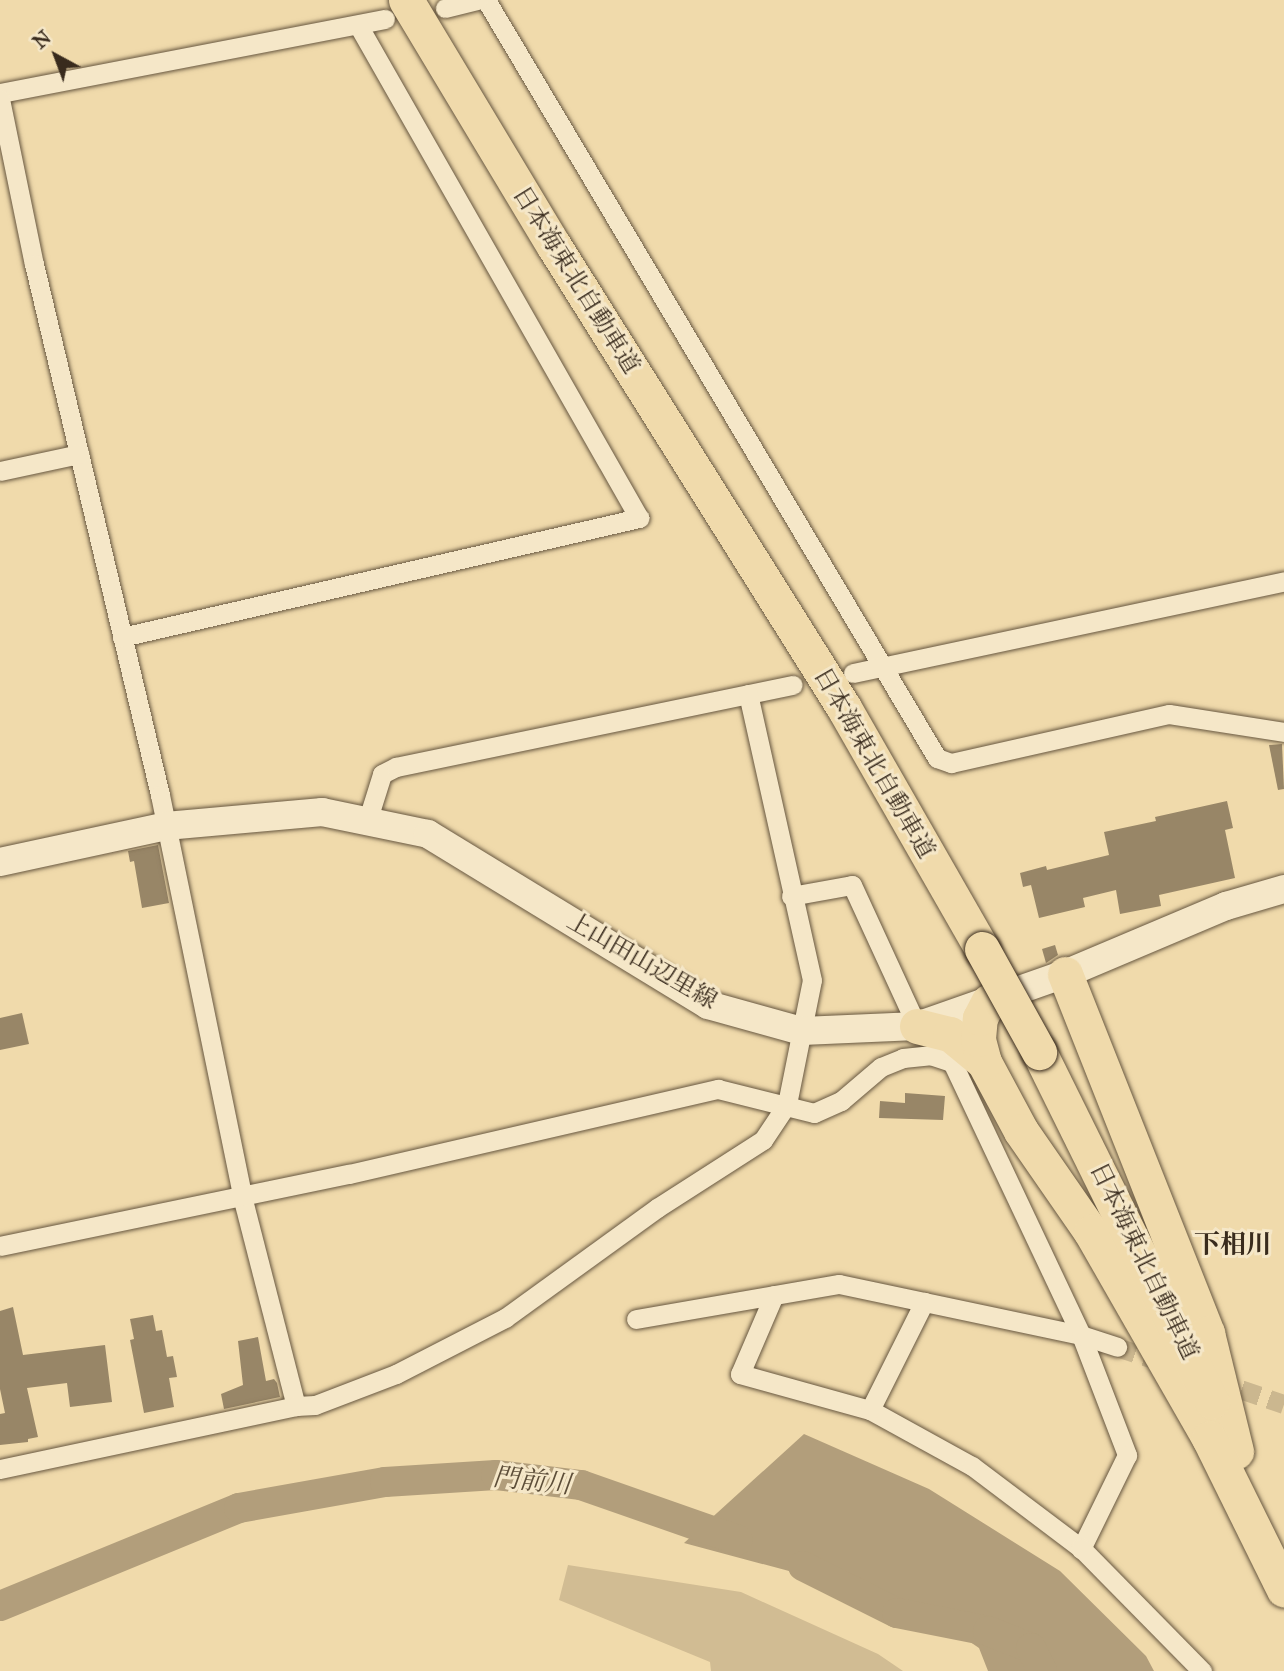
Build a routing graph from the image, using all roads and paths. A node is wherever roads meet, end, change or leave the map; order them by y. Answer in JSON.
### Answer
{"nodes":[{"id":1,"x":478,"y":0,"type":"edge"},
{"id":2,"x":486,"y":0,"type":"edge"},
{"id":3,"x":445,"y":8,"type":"dead end"},
{"id":4,"x":396,"y":10,"type":"edge"},
{"id":5,"x":358,"y":25,"type":"junction"},
{"id":6,"x":0,"y":93,"type":"edge"},
{"id":7,"x":0,"y":99,"type":"edge"},
{"id":8,"x":79,"y":454,"type":"junction"},
{"id":9,"x":0,"y":471,"type":"edge"},
{"id":10,"x":1284,"y":581,"type":"edge"},
{"id":11,"x":122,"y":636,"type":"junction"},
{"id":12,"x":882,"y":666,"type":"junction"},
{"id":13,"x":853,"y":673,"type":"dead end"},
{"id":14,"x":793,"y":685,"type":"dead end"},
{"id":15,"x":748,"y":694,"type":"junction"},
{"id":16,"x":1284,"y":732,"type":"edge"},
{"id":17,"x":367,"y":822,"type":"junction"},
{"id":18,"x":166,"y":826,"type":"junction"},
{"id":19,"x":0,"y":862,"type":"edge"},
{"id":20,"x":1284,"y":889,"type":"edge"},
{"id":21,"x":791,"y":896,"type":"junction"},
{"id":22,"x":1065,"y":974,"type":"junction"},
{"id":23,"x":988,"y":1002,"type":"junction"},
{"id":24,"x":917,"y":1026,"type":"junction"},
{"id":25,"x":802,"y":1031,"type":"junction"},
{"id":26,"x":984,"y":1062,"type":"junction"},
{"id":27,"x":788,"y":1104,"type":"junction"},
{"id":28,"x":242,"y":1196,"type":"junction"},
{"id":29,"x":0,"y":1246,"type":"edge"},
{"id":30,"x":774,"y":1295,"type":"junction"},
{"id":31,"x":924,"y":1302,"type":"junction"},
{"id":32,"x":636,"y":1319,"type":"dead end"},
{"id":33,"x":1081,"y":1335,"type":"junction"},
{"id":34,"x":1117,"y":1347,"type":"tunnel mouth"},
{"id":35,"x":296,"y":1406,"type":"junction"},
{"id":36,"x":870,"y":1410,"type":"junction"},
{"id":37,"x":1236,"y":1451,"type":"junction"},
{"id":38,"x":0,"y":1469,"type":"edge"},
{"id":39,"x":1082,"y":1549,"type":"junction"},
{"id":40,"x":1284,"y":1558,"type":"edge"},
{"id":41,"x":1284,"y":1590,"type":"edge"},
{"id":42,"x":1202,"y":1671,"type":"edge"}],
"edges":[{"from":1,"to":3,"type":"street"},
{"from":2,"to":12,"type":"street"},
{"from":4,"to":5,"type":"street"},
{"from":4,"to":37,"type":"highway","name":"日本海東北自動車道","bridge":true},
{"from":5,"to":6,"type":"street"},
{"from":5,"to":11,"type":"street"},
{"from":7,"to":8,"type":"street"},
{"from":8,"to":9,"type":"street"},
{"from":8,"to":11,"type":"street"},
{"from":10,"to":12,"type":"street"},
{"from":11,"to":18,"type":"street"},
{"from":12,"to":13,"type":"street"},
{"from":12,"to":16,"type":"street"},
{"from":14,"to":15,"type":"street"},
{"from":15,"to":17,"type":"street"},
{"from":15,"to":21,"type":"street"},
{"from":17,"to":18,"type":"main road","name":"上山田山辺里線"},
{"from":17,"to":25,"type":"main road","name":"上山田山辺里線"},
{"from":18,"to":19,"type":"main road","name":"上山田山辺里線"},
{"from":18,"to":28,"type":"street"},
{"from":20,"to":22,"type":"main road","name":"上山田山辺里線"},
{"from":21,"to":24,"type":"street"},
{"from":21,"to":25,"type":"street"},
{"from":22,"to":23,"type":"main road","name":"上山田山辺里線"},
{"from":22,"to":37,"type":"highway"},
{"from":23,"to":24,"type":"main road","name":"上山田山辺里線"},
{"from":23,"to":26,"type":"highway"},
{"from":24,"to":25,"type":"main road","name":"上山田山辺里線"},
{"from":24,"to":26,"type":"highway"},
{"from":25,"to":27,"type":"street"},
{"from":26,"to":41,"type":"highway"},
{"from":27,"to":28,"type":"street"},
{"from":27,"to":33,"type":"street"},
{"from":27,"to":35,"type":"street"},
{"from":28,"to":29,"type":"street"},
{"from":28,"to":35,"type":"street"},
{"from":30,"to":31,"type":"street"},
{"from":30,"to":32,"type":"street"},
{"from":30,"to":36,"type":"street"},
{"from":31,"to":33,"type":"street"},
{"from":31,"to":36,"type":"street"},
{"from":33,"to":34,"type":"street"},
{"from":33,"to":39,"type":"street"},
{"from":35,"to":38,"type":"street"},
{"from":36,"to":39,"type":"street"},
{"from":37,"to":40,"type":"highway","name":"日本海東北自動車道"},
{"from":39,"to":42,"type":"street"}]}
